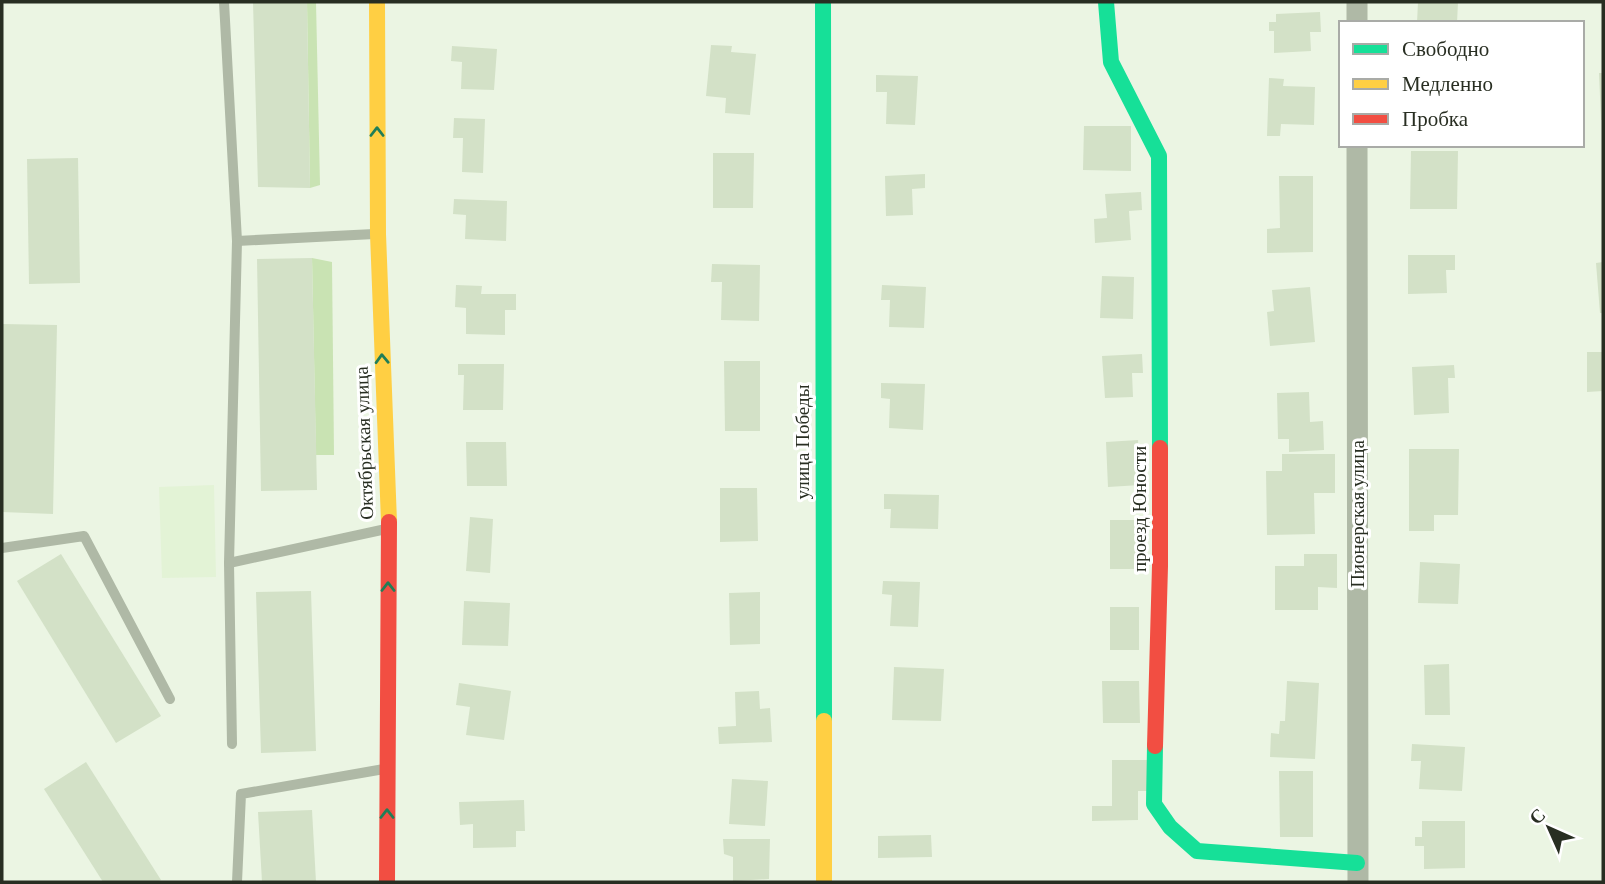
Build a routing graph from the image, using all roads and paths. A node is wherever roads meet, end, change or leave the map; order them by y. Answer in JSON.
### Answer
{"nodes":[{"id":1,"x":224,"y":2,"type":"edge"},
{"id":2,"x":377,"y":2,"type":"edge"},
{"id":3,"x":822,"y":2,"type":"edge"},
{"id":4,"x":1106,"y":2,"type":"edge"},
{"id":5,"x":1357,"y":2,"type":"edge"},
{"id":6,"x":1357,"y":21,"type":"edge"},
{"id":7,"x":1357,"y":147,"type":"edge"},
{"id":8,"x":377,"y":234,"type":"junction"},
{"id":9,"x":237,"y":241,"type":"junction"},
{"id":10,"x":389,"y":528,"type":"junction"},
{"id":11,"x":2,"y":548,"type":"edge"},
{"id":12,"x":229,"y":563,"type":"junction"},
{"id":13,"x":170,"y":699,"type":"dead end"},
{"id":14,"x":232,"y":744,"type":"dead end"},
{"id":15,"x":387,"y":769,"type":"junction"},
{"id":16,"x":1358,"y":873,"type":"edge"},
{"id":17,"x":237,"y":882,"type":"edge"},
{"id":18,"x":387,"y":882,"type":"edge"},
{"id":19,"x":824,"y":882,"type":"edge"}],
"edges":[{"from":1,"to":9,"type":"lane"},
{"from":8,"to":2,"type":"street","name":"Октябрьская улица","one_way":true},
{"from":3,"to":19,"type":"street","name":"улица Победы"},
{"from":4,"to":16,"type":"street","name":"проезд Юности"},
{"from":5,"to":6,"type":"street"},
{"from":7,"to":16,"type":"street","name":"Пионерская улица"},
{"from":8,"to":9,"type":"lane"},
{"from":10,"to":8,"type":"street","name":"Октябрьская улица","one_way":true},
{"from":9,"to":12,"type":"lane"},
{"from":10,"to":12,"type":"lane"},
{"from":15,"to":10,"type":"street","name":"Октябрьская улица","one_way":true},
{"from":11,"to":13,"type":"lane"},
{"from":12,"to":14,"type":"lane"},
{"from":15,"to":17,"type":"lane"},
{"from":18,"to":15,"type":"street","name":"Октябрьская улица","one_way":true}]}
